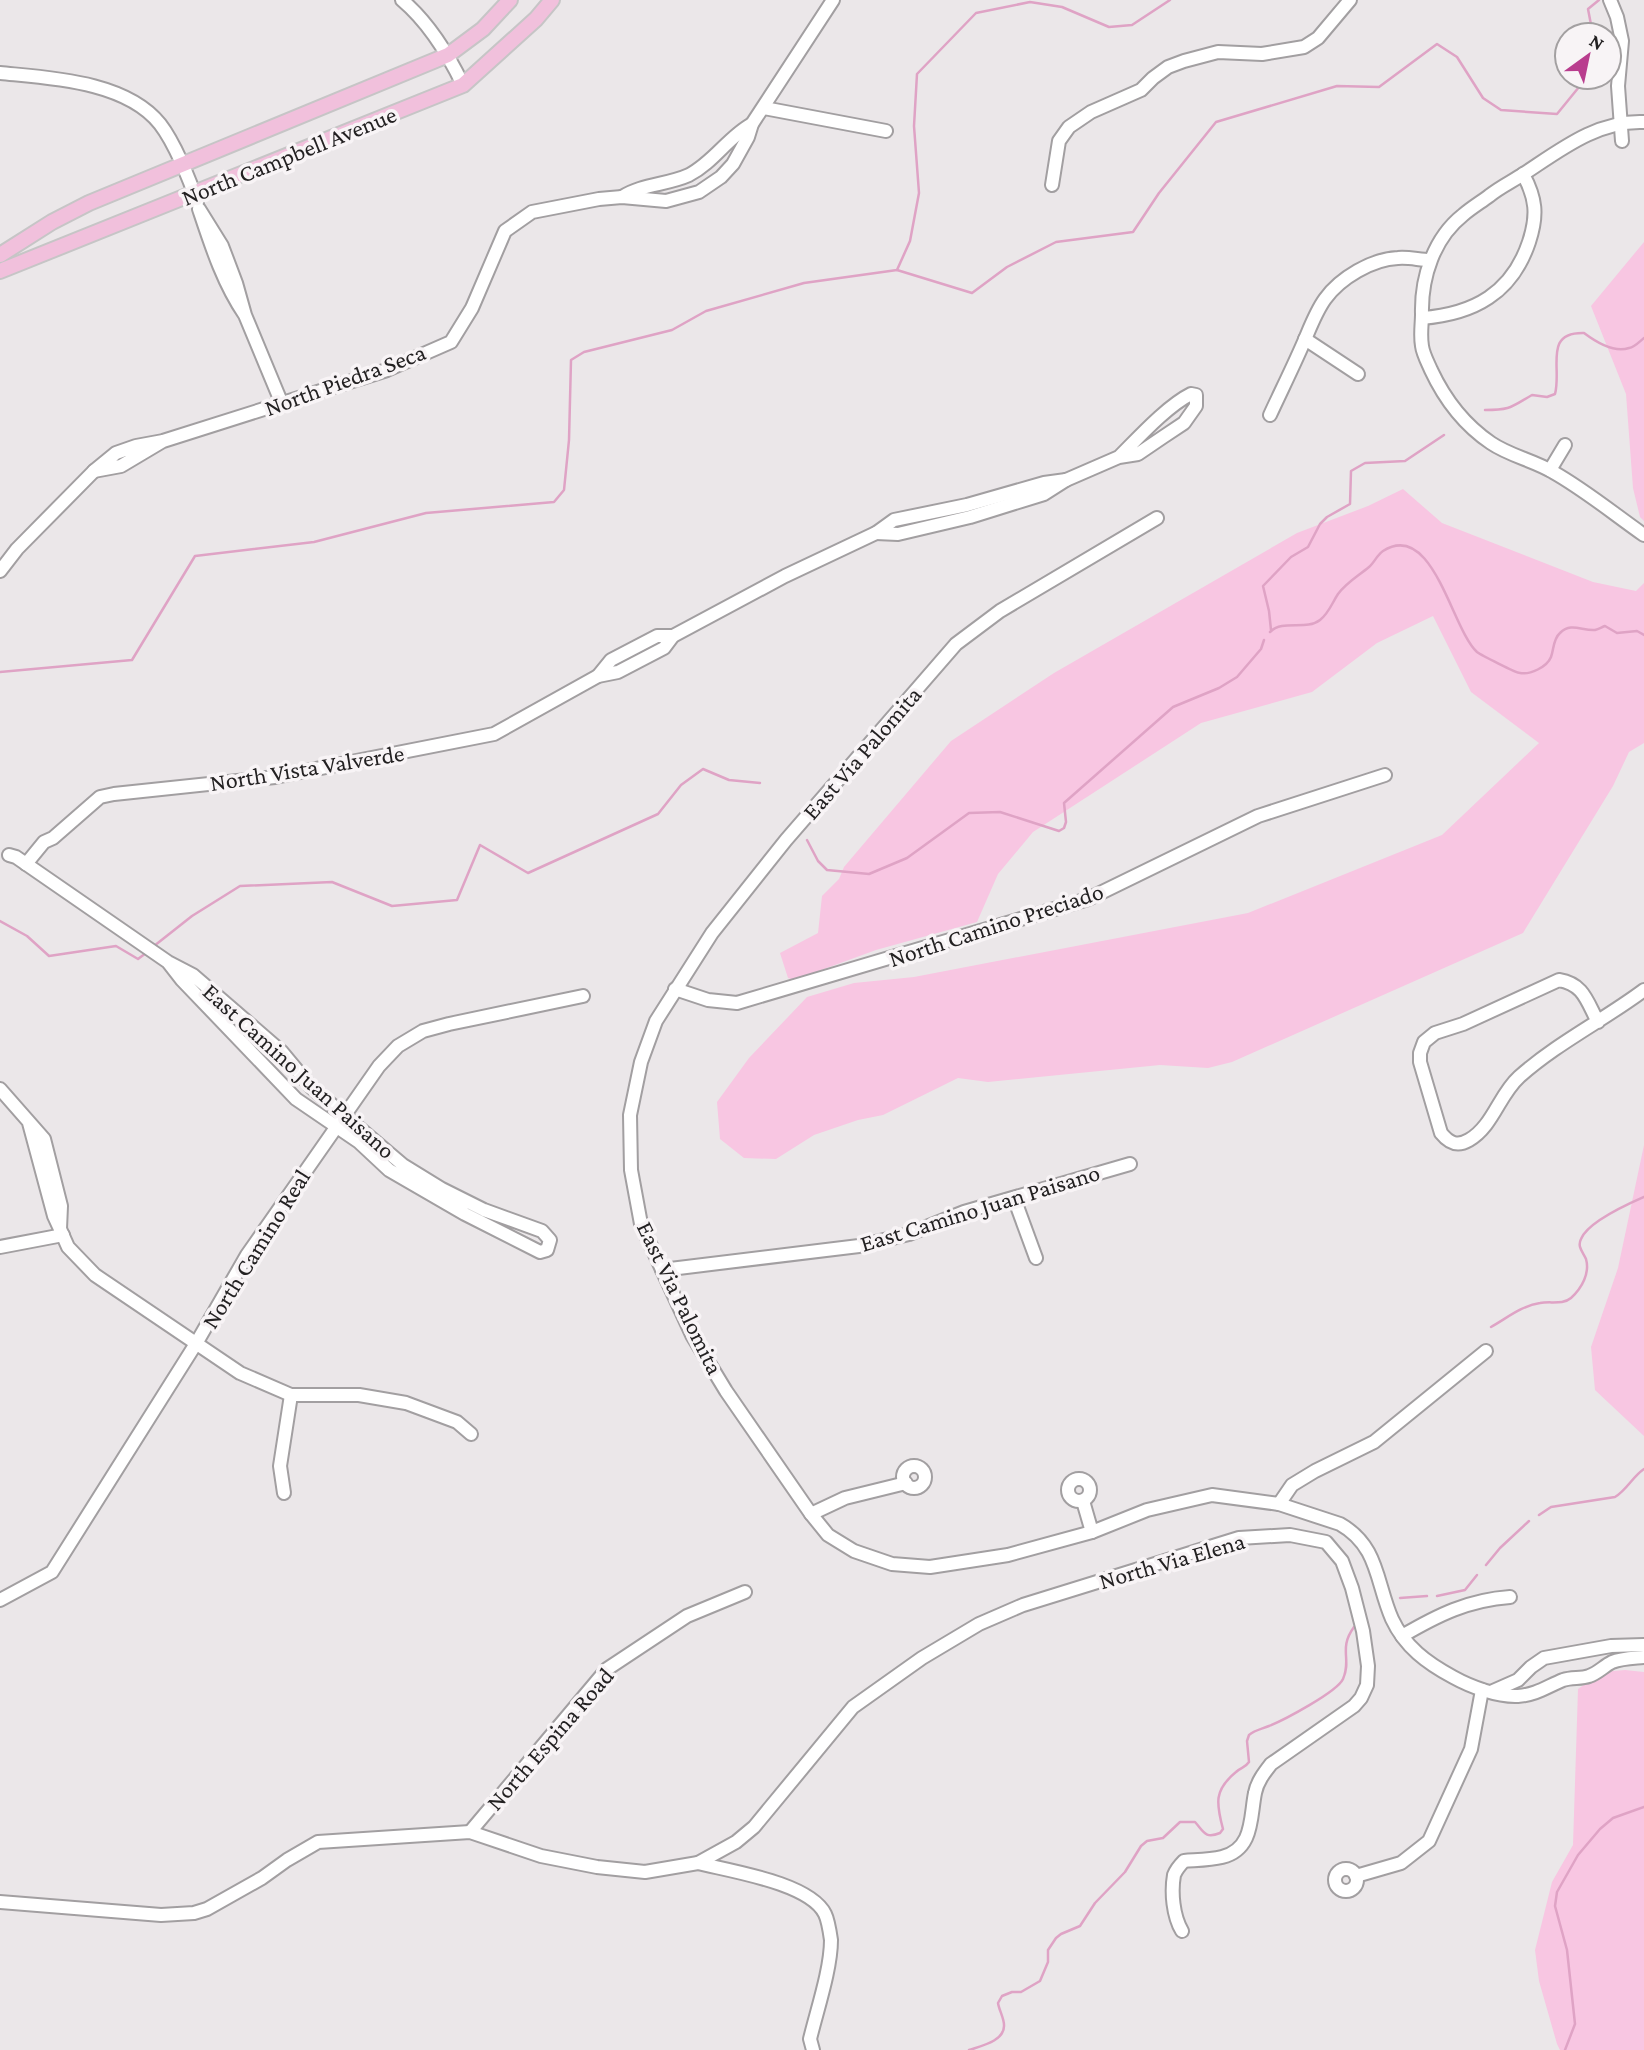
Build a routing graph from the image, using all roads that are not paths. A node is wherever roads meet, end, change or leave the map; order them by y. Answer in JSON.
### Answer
{"nodes":[{"id":1,"x":402,"y":0,"type":"edge"},
{"id":2,"x":510,"y":0,"type":"edge"},
{"id":3,"x":552,"y":0,"type":"edge"},
{"id":4,"x":833,"y":0,"type":"edge"},
{"id":5,"x":1350,"y":0,"type":"edge"},
{"id":6,"x":1610,"y":0,"type":"edge"},
{"id":7,"x":448,"y":55,"type":"junction"},
{"id":8,"x":0,"y":72,"type":"edge"},
{"id":9,"x":463,"y":85,"type":"junction"},
{"id":10,"x":764,"y":108,"type":"junction"},
{"id":11,"x":1644,"y":122,"type":"edge"},
{"id":12,"x":752,"y":124,"type":"junction"},
{"id":13,"x":1620,"y":124,"type":"junction"},
{"id":14,"x":886,"y":131,"type":"dead end"},
{"id":15,"x":1622,"y":141,"type":"dead end"},
{"id":16,"x":182,"y":166,"type":"junction"},
{"id":17,"x":1523,"y":174,"type":"junction"},
{"id":18,"x":1052,"y":185,"type":"dead end"},
{"id":19,"x":194,"y":194,"type":"junction"},
{"id":20,"x":622,"y":197,"type":"junction"},
{"id":21,"x":0,"y":256,"type":"edge"},
{"id":22,"x":1430,"y":260,"type":"junction"},
{"id":23,"x":0,"y":271,"type":"edge"},
{"id":24,"x":1422,"y":318,"type":"junction"},
{"id":25,"x":1305,"y":339,"type":"junction"},
{"id":26,"x":1358,"y":374,"type":"dead end"},
{"id":27,"x":282,"y":404,"type":"junction"},
{"id":28,"x":1270,"y":415,"type":"dead end"},
{"id":29,"x":1565,"y":445,"type":"dead end"},
{"id":30,"x":1119,"y":457,"type":"junction"},
{"id":31,"x":1550,"y":470,"type":"junction"},
{"id":32,"x":1157,"y":517,"type":"dead end"},
{"id":33,"x":1644,"y":536,"type":"edge"},
{"id":34,"x":0,"y":571,"type":"edge"},
{"id":35,"x":1385,"y":775,"type":"dead end"},
{"id":36,"x":3,"y":853,"type":"edge"},
{"id":37,"x":26,"y":864,"type":"junction"},
{"id":38,"x":168,"y":962,"type":"junction"},
{"id":39,"x":675,"y":989,"type":"junction"},
{"id":40,"x":1644,"y":990,"type":"edge"},
{"id":41,"x":583,"y":996,"type":"dead end"},
{"id":42,"x":1598,"y":1022,"type":"junction"},
{"id":43,"x":0,"y":1089,"type":"edge"},
{"id":44,"x":340,"y":1121,"type":"junction"},
{"id":45,"x":1130,"y":1164,"type":"dead end"},
{"id":46,"x":1014,"y":1198,"type":"junction"},
{"id":47,"x":62,"y":1232,"type":"junction"},
{"id":48,"x":0,"y":1247,"type":"edge"},
{"id":49,"x":1036,"y":1258,"type":"dead end"},
{"id":50,"x":662,"y":1270,"type":"junction"},
{"id":51,"x":197,"y":1342,"type":"junction"},
{"id":52,"x":1486,"y":1351,"type":"dead end"},
{"id":53,"x":291,"y":1395,"type":"junction"},
{"id":54,"x":471,"y":1434,"type":"dead end"},
{"id":55,"x":906,"y":1483,"type":"dead end"},
{"id":56,"x":284,"y":1493,"type":"dead end"},
{"id":57,"x":1083,"y":1501,"type":"dead end"},
{"id":58,"x":1279,"y":1504,"type":"junction"},
{"id":59,"x":811,"y":1514,"type":"junction"},
{"id":60,"x":1092,"y":1532,"type":"junction"},
{"id":61,"x":745,"y":1592,"type":"dead end"},
{"id":62,"x":1510,"y":1597,"type":"dead end"},
{"id":63,"x":0,"y":1600,"type":"edge"},
{"id":64,"x":1402,"y":1636,"type":"junction"},
{"id":65,"x":1644,"y":1645,"type":"edge"},
{"id":66,"x":1644,"y":1657,"type":"edge"},
{"id":67,"x":1488,"y":1691,"type":"junction"},
{"id":68,"x":470,"y":1832,"type":"junction"},
{"id":69,"x":698,"y":1863,"type":"junction"},
{"id":70,"x":1356,"y":1876,"type":"dead end"},
{"id":71,"x":0,"y":1902,"type":"edge"},
{"id":72,"x":1182,"y":1931,"type":"dead end"},
{"id":73,"x":813,"y":2050,"type":"edge"}],
"edges":[{"from":1,"to":7,"type":"street"},
{"from":2,"to":7,"type":"main road","name":"North Campbell Avenue"},
{"from":3,"to":9,"type":"main road","name":"North Campbell Avenue"},
{"from":4,"to":10,"type":"street","name":"North Piedra Seca"},
{"from":5,"to":18,"type":"street"},
{"from":6,"to":13,"type":"street"},
{"from":7,"to":9,"type":"street"},
{"from":7,"to":16,"type":"main road","name":"North Campbell Avenue"},
{"from":8,"to":16,"type":"street"},
{"from":9,"to":19,"type":"main road","name":"North Campbell Avenue"},
{"from":10,"to":12,"type":"street","name":"North Piedra Seca"},
{"from":10,"to":14,"type":"street"},
{"from":11,"to":13,"type":"street"},
{"from":12,"to":20,"type":"street","name":"North Piedra Seca"},
{"from":12,"to":20,"type":"street","name":"North Piedra Seca"},
{"from":13,"to":15,"type":"street"},
{"from":13,"to":17,"type":"street"},
{"from":16,"to":19,"type":"street"},
{"from":16,"to":21,"type":"main road","name":"North Campbell Avenue"},
{"from":17,"to":22,"type":"street"},
{"from":17,"to":24,"type":"street"},
{"from":19,"to":23,"type":"main road","name":"North Campbell Avenue"},
{"from":19,"to":27,"type":"street"},
{"from":20,"to":27,"type":"street","name":"North Piedra Seca"},
{"from":22,"to":24,"type":"street"},
{"from":22,"to":25,"type":"street"},
{"from":24,"to":31,"type":"street"},
{"from":25,"to":26,"type":"street"},
{"from":25,"to":28,"type":"street"},
{"from":27,"to":34,"type":"street","name":"North Piedra Seca"},
{"from":29,"to":31,"type":"street"},
{"from":30,"to":30,"type":"street","name":"North Vista Valverde"},
{"from":30,"to":37,"type":"street","name":"North Vista Valverde"},
{"from":31,"to":33,"type":"street"},
{"from":32,"to":39,"type":"street","name":"East Via Palomita"},
{"from":35,"to":39,"type":"street","name":"North Camino Preciado"},
{"from":36,"to":37,"type":"street","name":"East Camino Juan Paisano"},
{"from":37,"to":38,"type":"street","name":"East Camino Juan Paisano"},
{"from":38,"to":44,"type":"street","name":"East Camino Juan Paisano"},
{"from":38,"to":44,"type":"street","name":"East Camino Juan Paisano"},
{"from":39,"to":50,"type":"street","name":"East Via Palomita"},
{"from":40,"to":42,"type":"street"},
{"from":41,"to":44,"type":"street","name":"North Camino Real"},
{"from":42,"to":42,"type":"street"},
{"from":43,"to":47,"type":"street"},
{"from":44,"to":44,"type":"street","name":"East Camino Juan Paisano"},
{"from":44,"to":51,"type":"street","name":"North Camino Real"},
{"from":45,"to":46,"type":"street","name":"East Camino Juan Paisano"},
{"from":46,"to":49,"type":"street"},
{"from":46,"to":50,"type":"street","name":"East Camino Juan Paisano"},
{"from":47,"to":48,"type":"street"},
{"from":47,"to":51,"type":"street"},
{"from":50,"to":59,"type":"street","name":"East Via Palomita"},
{"from":51,"to":53,"type":"street"},
{"from":51,"to":63,"type":"street","name":"North Camino Real"},
{"from":52,"to":58,"type":"street"},
{"from":53,"to":54,"type":"street"},
{"from":53,"to":56,"type":"street"},
{"from":55,"to":59,"type":"street"},
{"from":57,"to":60,"type":"street"},
{"from":58,"to":60,"type":"street","name":"East Via Palomita"},
{"from":58,"to":64,"type":"street","name":"East Via Palomita"},
{"from":59,"to":60,"type":"street","name":"East Via Palomita"},
{"from":61,"to":68,"type":"street","name":"North Espina Road"},
{"from":62,"to":64,"type":"street"},
{"from":64,"to":67,"type":"street","name":"East Via Palomita"},
{"from":65,"to":67,"type":"street"},
{"from":66,"to":67,"type":"street","name":"East Via Palomita"},
{"from":67,"to":70,"type":"street"},
{"from":68,"to":69,"type":"street"},
{"from":68,"to":71,"type":"street"},
{"from":69,"to":72,"type":"street","name":"North Via Elena"},
{"from":69,"to":73,"type":"street"}]}
